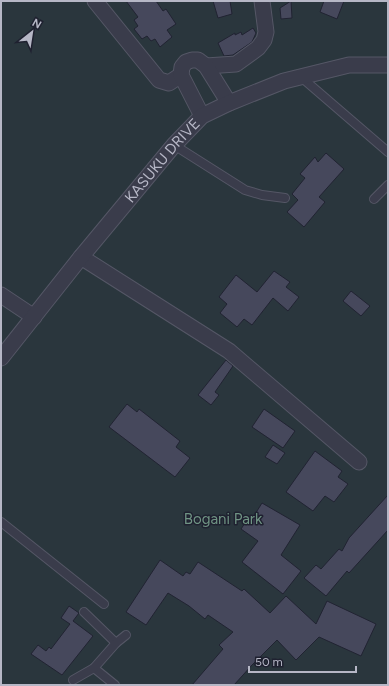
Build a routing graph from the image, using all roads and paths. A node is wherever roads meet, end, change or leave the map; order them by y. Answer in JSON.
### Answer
{"nodes":[{"id":1,"x":95,"y":1,"type":"edge"},
{"id":2,"x":262,"y":1,"type":"edge"},
{"id":3,"x":388,"y":65,"type":"edge"},
{"id":4,"x":206,"y":66,"type":"junction"},
{"id":5,"x":181,"y":76,"type":"junction"},
{"id":6,"x":301,"y":77,"type":"junction"},
{"id":7,"x":229,"y":104,"type":"junction"},
{"id":8,"x":202,"y":116,"type":"junction"},
{"id":9,"x":174,"y":145,"type":"junction"},
{"id":10,"x":388,"y":152,"type":"edge"},
{"id":11,"x":388,"y":185,"type":"edge"},
{"id":12,"x":286,"y":198,"type":"dead end"},
{"id":13,"x":374,"y":199,"type":"dead end"},
{"id":14,"x":81,"y":257,"type":"junction"},
{"id":15,"x":1,"y":295,"type":"edge"},
{"id":16,"x":34,"y":317,"type":"junction"},
{"id":17,"x":1,"y":358,"type":"edge"},
{"id":18,"x":358,"y":462,"type":"dead end"},
{"id":19,"x":1,"y":522,"type":"edge"},
{"id":20,"x":104,"y":604,"type":"dead end"},
{"id":21,"x":84,"y":612,"type":"dead end"},
{"id":22,"x":126,"y":635,"type":"dead end"},
{"id":23,"x":116,"y":643,"type":"junction"},
{"id":24,"x":94,"y":668,"type":"junction"},
{"id":25,"x":73,"y":680,"type":"dead end"},
{"id":26,"x":115,"y":685,"type":"edge"}],
"edges":[{"from":1,"to":5,"type":"street"},
{"from":2,"to":4,"type":"street"},
{"from":3,"to":6,"type":"street","name":"KASUKU DRIVE"},
{"from":4,"to":5,"type":"street"},
{"from":4,"to":7,"type":"street"},
{"from":5,"to":8,"type":"street"},
{"from":6,"to":7,"type":"street","name":"KASUKU DRIVE"},
{"from":6,"to":10,"type":"lane"},
{"from":7,"to":8,"type":"street","name":"KASUKU DRIVE"},
{"from":8,"to":9,"type":"street","name":"KASUKU DRIVE"},
{"from":9,"to":12,"type":"lane"},
{"from":9,"to":14,"type":"street","name":"KASUKU DRIVE"},
{"from":11,"to":13,"type":"lane"},
{"from":14,"to":16,"type":"street","name":"KASUKU DRIVE"},
{"from":14,"to":18,"type":"street"},
{"from":15,"to":16,"type":"street"},
{"from":16,"to":17,"type":"street","name":"KASUKU DRIVE"},
{"from":19,"to":20,"type":"lane"},
{"from":21,"to":23,"type":"lane"},
{"from":22,"to":23,"type":"lane"},
{"from":23,"to":24,"type":"lane"},
{"from":24,"to":25,"type":"lane"},
{"from":24,"to":26,"type":"lane"}]}
